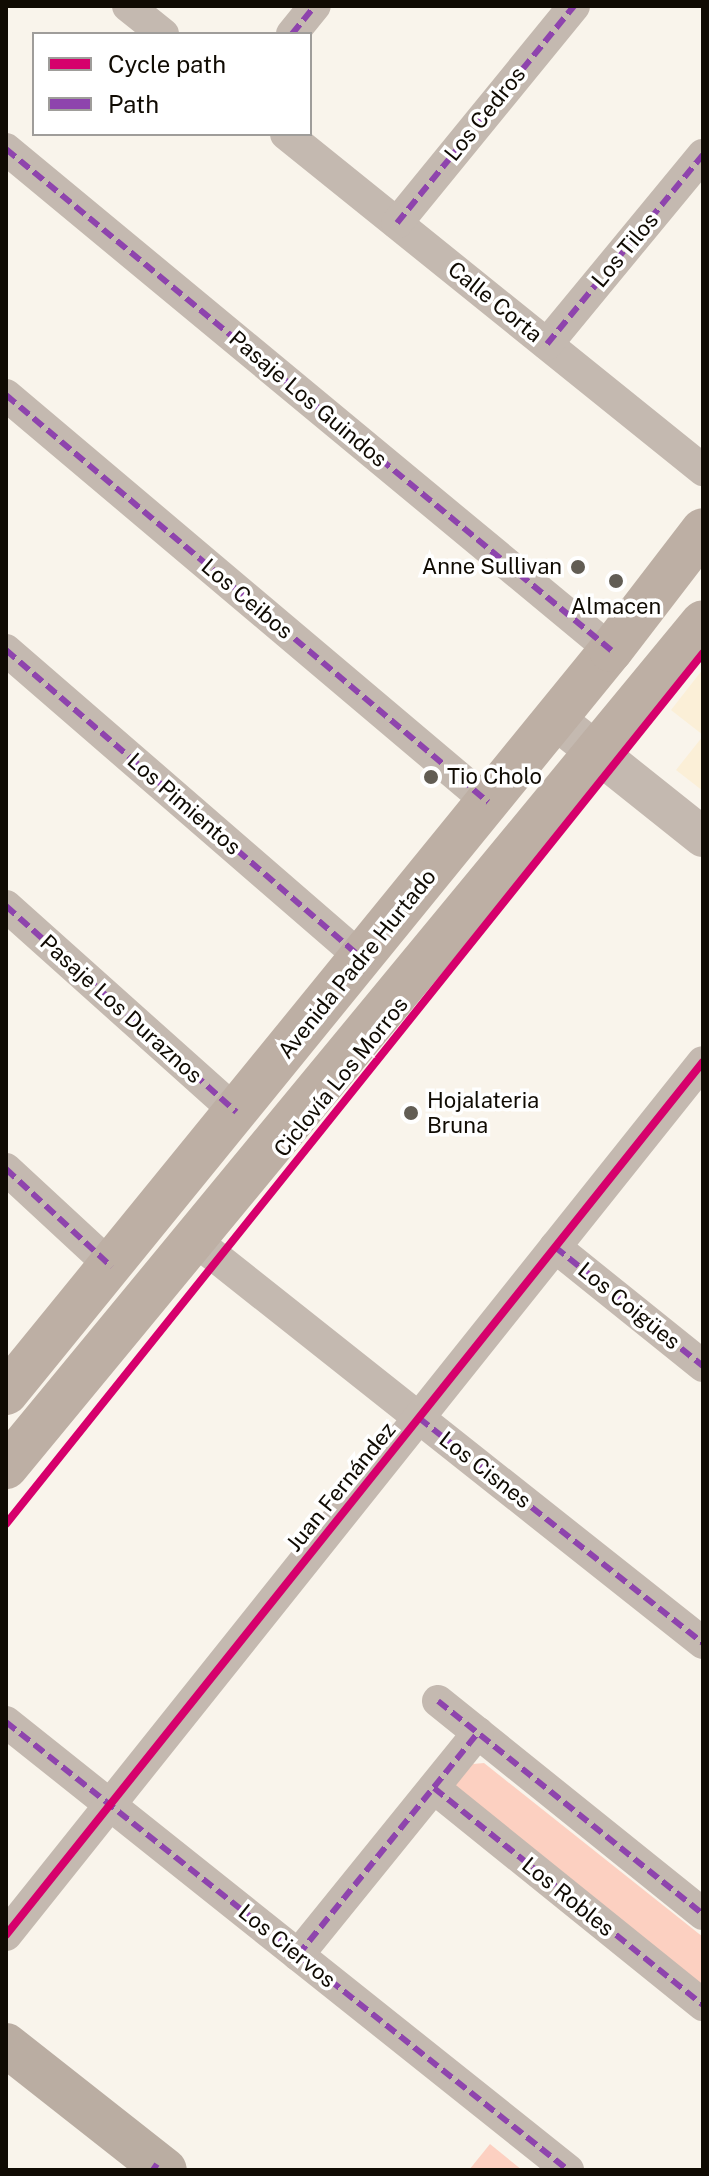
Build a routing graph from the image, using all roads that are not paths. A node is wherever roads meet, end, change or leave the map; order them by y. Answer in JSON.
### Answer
{"nodes":[{"id":1,"x":128,"y":6,"type":"edge"},
{"id":2,"x":315,"y":6,"type":"edge"},
{"id":3,"x":574,"y":6,"type":"edge"},
{"id":4,"x":160,"y":32,"type":"edge"},
{"id":5,"x":294,"y":32,"type":"edge"},
{"id":6,"x":288,"y":136,"type":"edge"},
{"id":7,"x":6,"y":149,"type":"edge"},
{"id":8,"x":703,"y":155,"type":"edge"},
{"id":9,"x":397,"y":223,"type":"junction"},
{"id":10,"x":547,"y":344,"type":"junction"},
{"id":11,"x":6,"y":395,"type":"edge"},
{"id":12,"x":703,"y":470,"type":"edge"},
{"id":13,"x":703,"y":530,"type":"edge"},
{"id":14,"x":703,"y":622,"type":"edge"},
{"id":15,"x":6,"y":650,"type":"edge"},
{"id":16,"x":611,"y":650,"type":"junction"},
{"id":17,"x":555,"y":719,"type":"junction"},
{"id":18,"x":598,"y":753,"type":"junction"},
{"id":19,"x":488,"y":802,"type":"junction"},
{"id":20,"x":703,"y":837,"type":"edge"},
{"id":21,"x":6,"y":906,"type":"edge"},
{"id":22,"x":361,"y":958,"type":"junction"},
{"id":23,"x":703,"y":1062,"type":"edge"},
{"id":24,"x":236,"y":1112,"type":"junction"},
{"id":25,"x":6,"y":1169,"type":"edge"},
{"id":26,"x":192,"y":1238,"type":"junction"},
{"id":27,"x":555,"y":1247,"type":"junction"},
{"id":28,"x":112,"y":1267,"type":"junction"},
{"id":29,"x":703,"y":1366,"type":"edge"},
{"id":30,"x":6,"y":1393,"type":"edge"},
{"id":31,"x":419,"y":1418,"type":"junction"},
{"id":32,"x":6,"y":1467,"type":"edge"},
{"id":33,"x":703,"y":1643,"type":"edge"},
{"id":34,"x":438,"y":1701,"type":"dead end"},
{"id":35,"x":6,"y":1722,"type":"edge"},
{"id":36,"x":478,"y":1733,"type":"junction"},
{"id":37,"x":434,"y":1788,"type":"junction"},
{"id":38,"x":110,"y":1805,"type":"junction"},
{"id":39,"x":703,"y":1914,"type":"edge"},
{"id":40,"x":6,"y":1935,"type":"edge"},
{"id":41,"x":298,"y":1955,"type":"junction"},
{"id":42,"x":703,"y":2005,"type":"edge"},
{"id":43,"x":6,"y":2045,"type":"edge"},
{"id":44,"x":158,"y":2168,"type":"edge"},
{"id":45,"x":568,"y":2170,"type":"edge"}],
"edges":[{"from":1,"to":4,"type":"street"},
{"from":2,"to":5,"type":"street"},
{"from":3,"to":9,"type":"street","name":"Los Cedros"},
{"from":6,"to":9,"type":"street","name":"Calle Corta"},
{"from":7,"to":16,"type":"street","name":"Pasaje Los Guindos"},
{"from":8,"to":10,"type":"street","name":"Los Tilos"},
{"from":9,"to":10,"type":"street","name":"Calle Corta"},
{"from":10,"to":12,"type":"street","name":"Calle Corta"},
{"from":11,"to":19,"type":"street","name":"Los Ceibos"},
{"from":13,"to":16,"type":"main road","name":"Avenida Padre Hurtado"},
{"from":14,"to":18,"type":"main road"},
{"from":15,"to":22,"type":"street","name":"Los Pimientos"},
{"from":16,"to":17,"type":"main road","name":"Avenida Padre Hurtado"},
{"from":17,"to":18,"type":"street"},
{"from":17,"to":19,"type":"main road","name":"Avenida Padre Hurtado"},
{"from":18,"to":20,"type":"street"},
{"from":18,"to":26,"type":"main road"},
{"from":19,"to":22,"type":"main road","name":"Avenida Padre Hurtado"},
{"from":21,"to":24,"type":"street","name":"Pasaje Los Duraznos"},
{"from":22,"to":24,"type":"main road","name":"Avenida Padre Hurtado"},
{"from":23,"to":27,"type":"street","name":"Juan Fernández"},
{"from":24,"to":28,"type":"main road","name":"Avenida Padre Hurtado"},
{"from":25,"to":28,"type":"street"},
{"from":26,"to":31,"type":"street","name":"Los Cisnes"},
{"from":26,"to":32,"type":"main road"},
{"from":27,"to":29,"type":"street","name":"Los Coigües"},
{"from":27,"to":31,"type":"street","name":"Juan Fernández"},
{"from":28,"to":30,"type":"main road","name":"Avenida Padre Hurtado"},
{"from":31,"to":33,"type":"street","name":"Los Cisnes"},
{"from":31,"to":38,"type":"street","name":"Juan Fernández"},
{"from":34,"to":36,"type":"street"},
{"from":35,"to":38,"type":"street","name":"Los Ciervos"},
{"from":36,"to":37,"type":"street"},
{"from":36,"to":39,"type":"street"},
{"from":37,"to":41,"type":"street"},
{"from":37,"to":42,"type":"street","name":"Los Robles"},
{"from":38,"to":40,"type":"street","name":"Juan Fernández"},
{"from":38,"to":41,"type":"street","name":"Los Ciervos"},
{"from":41,"to":45,"type":"street","name":"Los Ciervos"},
{"from":43,"to":44,"type":"main road"}]}
